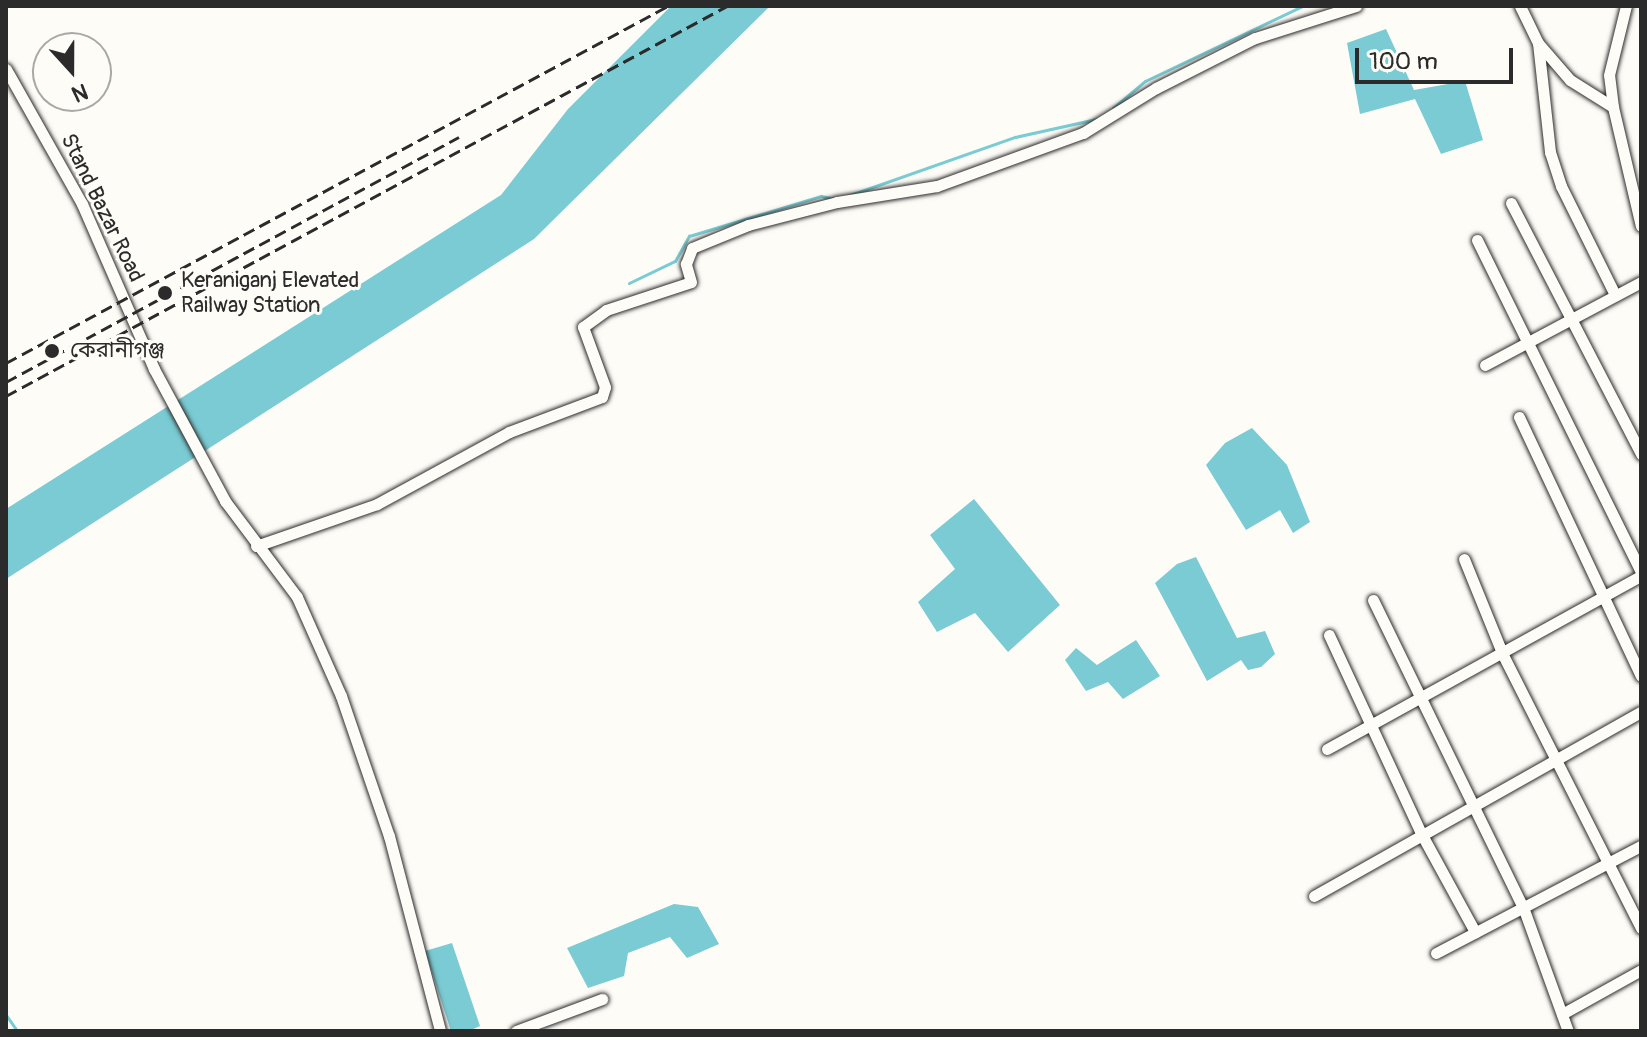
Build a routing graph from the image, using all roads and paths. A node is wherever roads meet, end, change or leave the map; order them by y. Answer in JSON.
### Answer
{"nodes":[{"id":1,"x":1356,"y":6,"type":"edge"},
{"id":2,"x":1520,"y":6,"type":"edge"},
{"id":3,"x":1626,"y":6,"type":"edge"},
{"id":4,"x":1538,"y":43,"type":"junction"},
{"id":5,"x":6,"y":69,"type":"edge"},
{"id":6,"x":1613,"y":107,"type":"junction"},
{"id":7,"x":1511,"y":203,"type":"dead end"},
{"id":8,"x":1641,"y":226,"type":"edge"},
{"id":9,"x":1477,"y":240,"type":"dead end"},
{"id":10,"x":1641,"y":282,"type":"edge"},
{"id":11,"x":1615,"y":295,"type":"junction"},
{"id":12,"x":1573,"y":317,"type":"junction"},
{"id":13,"x":1526,"y":343,"type":"junction"},
{"id":14,"x":1485,"y":365,"type":"dead end"},
{"id":15,"x":1519,"y":417,"type":"dead end"},
{"id":16,"x":1641,"y":454,"type":"edge"},
{"id":17,"x":256,"y":546,"type":"junction"},
{"id":18,"x":1464,"y":559,"type":"dead end"},
{"id":19,"x":1641,"y":574,"type":"edge"},
{"id":20,"x":1601,"y":595,"type":"junction"},
{"id":21,"x":1373,"y":600,"type":"dead end"},
{"id":22,"x":1329,"y":635,"type":"dead end"},
{"id":23,"x":1503,"y":655,"type":"junction"},
{"id":24,"x":1641,"y":676,"type":"edge"},
{"id":25,"x":1421,"y":701,"type":"junction"},
{"id":26,"x":1641,"y":712,"type":"edge"},
{"id":27,"x":1371,"y":726,"type":"junction"},
{"id":28,"x":1327,"y":749,"type":"dead end"},
{"id":29,"x":1558,"y":758,"type":"junction"},
{"id":30,"x":1470,"y":808,"type":"junction"},
{"id":31,"x":1422,"y":835,"type":"junction"},
{"id":32,"x":1641,"y":846,"type":"edge"},
{"id":33,"x":1609,"y":862,"type":"junction"},
{"id":34,"x":1314,"y":896,"type":"dead end"},
{"id":35,"x":1523,"y":907,"type":"junction"},
{"id":36,"x":1641,"y":928,"type":"edge"},
{"id":37,"x":1475,"y":932,"type":"junction"},
{"id":38,"x":1436,"y":953,"type":"dead end"},
{"id":39,"x":1641,"y":970,"type":"edge"},
{"id":40,"x":602,"y":999,"type":"dead end"},
{"id":41,"x":1562,"y":1014,"type":"junction"},
{"id":42,"x":440,"y":1031,"type":"edge"},
{"id":43,"x":516,"y":1031,"type":"edge"},
{"id":44,"x":1568,"y":1031,"type":"edge"}],
"edges":[{"from":1,"to":17,"type":"street"},
{"from":2,"to":4,"type":"street"},
{"from":3,"to":6,"type":"street"},
{"from":4,"to":6,"type":"street"},
{"from":4,"to":11,"type":"street"},
{"from":5,"to":17,"type":"street","name":"Stand Bazar Road"},
{"from":6,"to":8,"type":"street"},
{"from":7,"to":12,"type":"street"},
{"from":9,"to":13,"type":"street"},
{"from":10,"to":11,"type":"street"},
{"from":11,"to":12,"type":"street"},
{"from":12,"to":13,"type":"street"},
{"from":12,"to":16,"type":"street"},
{"from":13,"to":14,"type":"street"},
{"from":13,"to":19,"type":"street"},
{"from":15,"to":20,"type":"street"},
{"from":17,"to":42,"type":"street","name":"Stand Bazar Road"},
{"from":18,"to":23,"type":"street"},
{"from":19,"to":20,"type":"street"},
{"from":20,"to":23,"type":"street"},
{"from":20,"to":24,"type":"street"},
{"from":21,"to":25,"type":"street"},
{"from":22,"to":27,"type":"street"},
{"from":23,"to":25,"type":"street"},
{"from":23,"to":29,"type":"street"},
{"from":25,"to":27,"type":"street"},
{"from":25,"to":30,"type":"street"},
{"from":26,"to":29,"type":"street"},
{"from":27,"to":28,"type":"street"},
{"from":27,"to":31,"type":"street"},
{"from":29,"to":30,"type":"street"},
{"from":29,"to":33,"type":"street"},
{"from":30,"to":31,"type":"street"},
{"from":30,"to":35,"type":"street"},
{"from":31,"to":34,"type":"street"},
{"from":31,"to":37,"type":"street"},
{"from":32,"to":33,"type":"street"},
{"from":33,"to":35,"type":"street"},
{"from":33,"to":36,"type":"street"},
{"from":35,"to":37,"type":"street"},
{"from":35,"to":41,"type":"street"},
{"from":37,"to":38,"type":"street"},
{"from":39,"to":41,"type":"street"},
{"from":40,"to":43,"type":"street"},
{"from":41,"to":44,"type":"street"}]}
